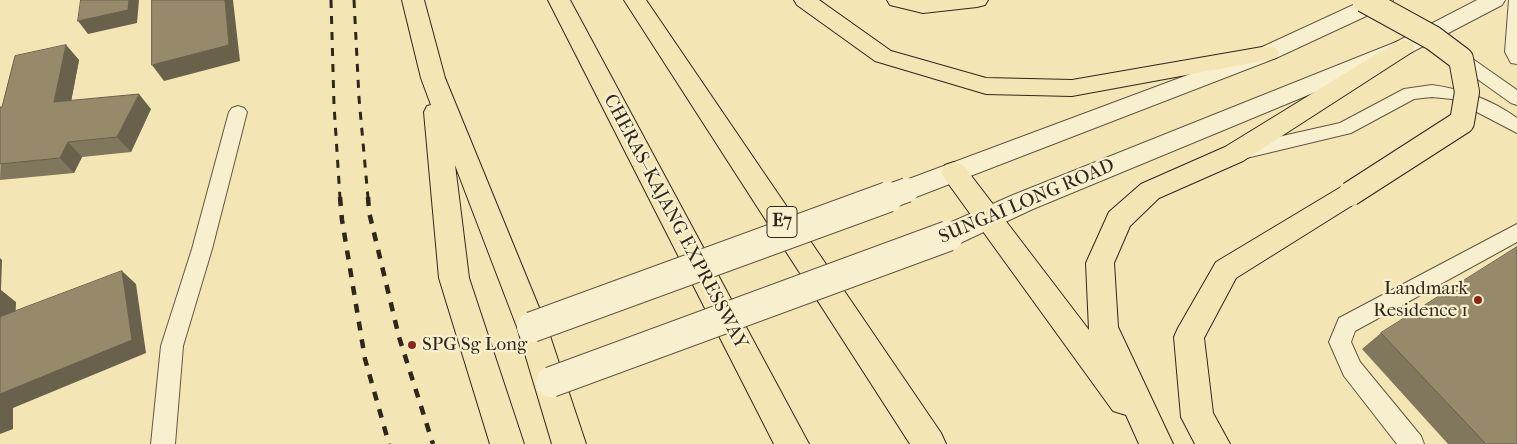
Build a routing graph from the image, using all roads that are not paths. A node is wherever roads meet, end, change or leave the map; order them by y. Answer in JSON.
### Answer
{"nodes":[{"id":1,"x":413,"y":0,"type":"edge"},
{"id":2,"x":559,"y":0,"type":"edge"},
{"id":3,"x":635,"y":0,"type":"edge"},
{"id":4,"x":805,"y":0,"type":"edge"},
{"id":5,"x":898,"y":0,"type":"edge"},
{"id":6,"x":977,"y":0,"type":"edge"},
{"id":7,"x":1364,"y":0,"type":"edge"},
{"id":8,"x":1382,"y":0,"type":"edge"},
{"id":9,"x":1494,"y":0,"type":"edge"},
{"id":10,"x":1517,"y":0,"type":"edge"},
{"id":11,"x":1404,"y":47,"type":"junction"},
{"id":12,"x":1268,"y":53,"type":"junction"},
{"id":13,"x":1461,"y":59,"type":"junction"},
{"id":14,"x":1517,"y":59,"type":"edge"},
{"id":15,"x":433,"y":78,"type":"junction"},
{"id":16,"x":1517,"y":99,"type":"edge"},
{"id":17,"x":238,"y":112,"type":"dead end"},
{"id":18,"x":1517,"y":127,"type":"edge"},
{"id":19,"x":1234,"y":154,"type":"junction"},
{"id":20,"x":954,"y":172,"type":"junction"},
{"id":21,"x":987,"y":217,"type":"junction"},
{"id":22,"x":1517,"y":232,"type":"edge"},
{"id":23,"x":532,"y":327,"type":"junction"},
{"id":24,"x":551,"y":382,"type":"junction"},
{"id":25,"x":163,"y":444,"type":"edge"},
{"id":26,"x":507,"y":444,"type":"edge"},
{"id":27,"x":569,"y":444,"type":"edge"},
{"id":28,"x":792,"y":444,"type":"edge"},
{"id":29,"x":929,"y":444,"type":"edge"},
{"id":30,"x":1156,"y":444,"type":"edge"},
{"id":31,"x":1213,"y":444,"type":"edge"},
{"id":32,"x":1412,"y":444,"type":"edge"}],
"edges":[{"from":1,"to":15,"type":"highway"},
{"from":2,"to":28,"type":"highway","name":"CHERAS–KAJANG EXPRESSWAY"},
{"from":3,"to":29,"type":"highway","number":"E7"},
{"from":4,"to":12,"type":"highway"},
{"from":5,"to":6,"type":"highway"},
{"from":7,"to":13,"type":"highway","bridge":true},
{"from":8,"to":12,"type":"street"},
{"from":9,"to":11,"type":"street","name":"SUNGAI LONG ROAD"},
{"from":10,"to":14,"type":"lane"},
{"from":11,"to":19,"type":"highway"},
{"from":11,"to":21,"type":"street","name":"SUNGAI LONG ROAD"},
{"from":12,"to":20,"type":"street"},
{"from":13,"to":16,"type":"lane"},
{"from":13,"to":31,"type":"highway","bridge":true},
{"from":15,"to":23,"type":"highway"},
{"from":15,"to":26,"type":"highway"},
{"from":17,"to":25,"type":"lane"},
{"from":18,"to":19,"type":"lane"},
{"from":19,"to":30,"type":"highway"},
{"from":20,"to":21,"type":"highway"},
{"from":20,"to":23,"type":"street","bridge":true},
{"from":21,"to":24,"type":"street","name":"SUNGAI LONG ROAD","bridge":true},
{"from":21,"to":30,"type":"highway"},
{"from":22,"to":32,"type":"lane"},
{"from":23,"to":24,"type":"highway"},
{"from":24,"to":27,"type":"highway"}]}
